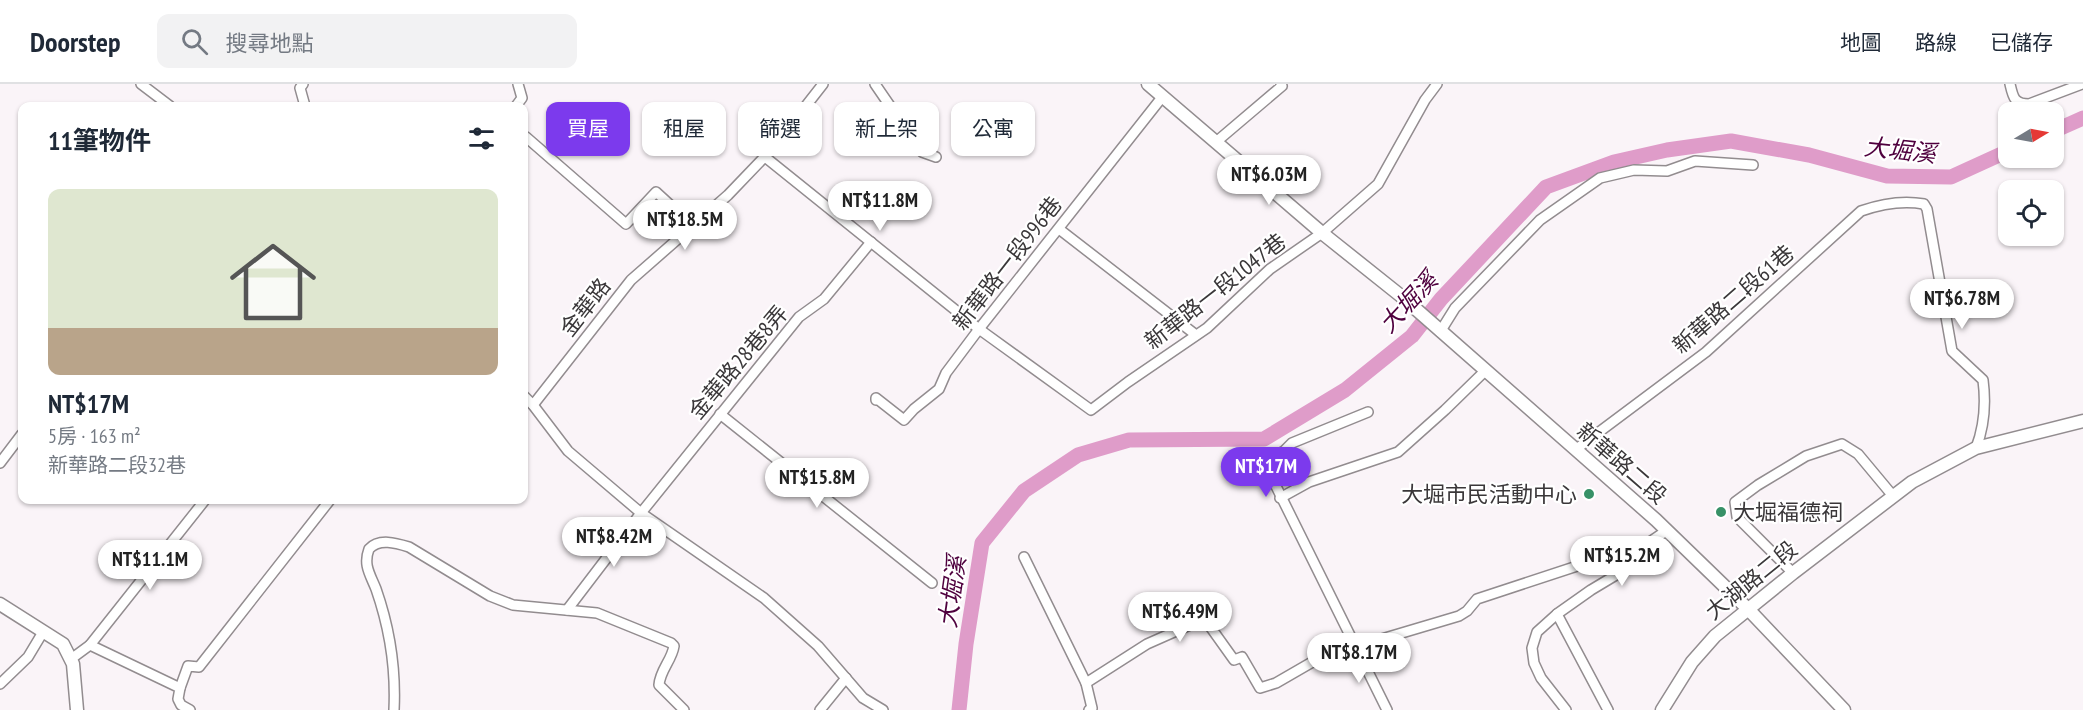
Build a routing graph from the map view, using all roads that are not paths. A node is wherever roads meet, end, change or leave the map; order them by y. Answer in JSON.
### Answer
{"nodes":[{"id":1,"x":141,"y":84,"type":"edge"},
{"id":2,"x":303,"y":84,"type":"edge"},
{"id":3,"x":518,"y":84,"type":"edge"},
{"id":4,"x":823,"y":84,"type":"edge"},
{"id":5,"x":875,"y":84,"type":"edge"},
{"id":6,"x":1148,"y":84,"type":"edge"},
{"id":7,"x":1281,"y":84,"type":"edge"},
{"id":8,"x":1437,"y":84,"type":"edge"},
{"id":9,"x":2010,"y":84,"type":"edge"},
{"id":10,"x":2082,"y":84,"type":"edge"},
{"id":11,"x":1162,"y":96,"type":"junction"},
{"id":12,"x":165,"y":102,"type":"edge"},
{"id":13,"x":304,"y":102,"type":"edge"},
{"id":14,"x":519,"y":102,"type":"edge"},
{"id":15,"x":528,"y":140,"type":"edge"},
{"id":16,"x":1216,"y":142,"type":"junction"},
{"id":17,"x":765,"y":157,"type":"junction"},
{"id":18,"x":936,"y":157,"type":"dead end"},
{"id":19,"x":1753,"y":165,"type":"dead end"},
{"id":20,"x":693,"y":226,"type":"junction"},
{"id":21,"x":1059,"y":229,"type":"junction"},
{"id":22,"x":1322,"y":233,"type":"junction"},
{"id":23,"x":871,"y":242,"type":"junction"},
{"id":24,"x":979,"y":329,"type":"junction"},
{"id":25,"x":1440,"y":332,"type":"junction"},
{"id":26,"x":1196,"y":335,"type":"junction"},
{"id":27,"x":1485,"y":371,"type":"junction"},
{"id":28,"x":528,"y":400,"type":"edge"},
{"id":29,"x":876,"y":400,"type":"dead end"},
{"id":30,"x":533,"y":405,"type":"junction"},
{"id":31,"x":1368,"y":412,"type":"dead end"},
{"id":32,"x":720,"y":414,"type":"junction"},
{"id":33,"x":2083,"y":421,"type":"edge"},
{"id":34,"x":18,"y":439,"type":"edge"},
{"id":35,"x":1976,"y":448,"type":"junction"},
{"id":36,"x":1575,"y":450,"type":"junction"},
{"id":37,"x":0,"y":463,"type":"edge"},
{"id":38,"x":1893,"y":496,"type":"junction"},
{"id":39,"x":1280,"y":498,"type":"junction"},
{"id":40,"x":202,"y":504,"type":"edge"},
{"id":41,"x":327,"y":504,"type":"edge"},
{"id":42,"x":641,"y":513,"type":"junction"},
{"id":43,"x":1666,"y":531,"type":"junction"},
{"id":44,"x":1638,"y":550,"type":"junction"},
{"id":45,"x":1024,"y":557,"type":"dead end"},
{"id":46,"x":1793,"y":573,"type":"junction"},
{"id":47,"x":932,"y":583,"type":"dead end"},
{"id":48,"x":1,"y":606,"type":"edge"},
{"id":49,"x":567,"y":610,"type":"junction"},
{"id":50,"x":1749,"y":610,"type":"junction"},
{"id":51,"x":1557,"y":614,"type":"junction"},
{"id":52,"x":43,"y":632,"type":"junction"},
{"id":53,"x":90,"y":645,"type":"junction"},
{"id":54,"x":1355,"y":646,"type":"junction"},
{"id":55,"x":71,"y":659,"type":"junction"},
{"id":56,"x":846,"y":678,"type":"junction"},
{"id":57,"x":1086,"y":683,"type":"junction"},
{"id":58,"x":0,"y":684,"type":"edge"},
{"id":59,"x":180,"y":688,"type":"junction"},
{"id":60,"x":1092,"y":709,"type":"edge"},
{"id":61,"x":77,"y":710,"type":"edge"},
{"id":62,"x":190,"y":710,"type":"edge"},
{"id":63,"x":394,"y":710,"type":"edge"},
{"id":64,"x":684,"y":710,"type":"edge"},
{"id":65,"x":820,"y":710,"type":"edge"},
{"id":66,"x":883,"y":710,"type":"edge"},
{"id":67,"x":1387,"y":710,"type":"edge"},
{"id":68,"x":1566,"y":710,"type":"edge"},
{"id":69,"x":1608,"y":710,"type":"edge"},
{"id":70,"x":1662,"y":710,"type":"edge"},
{"id":71,"x":1844,"y":710,"type":"edge"}],
"edges":[{"from":1,"to":12,"type":"street"},
{"from":2,"to":13,"type":"street"},
{"from":3,"to":14,"type":"street"},
{"from":4,"to":17,"type":"street","name":"金華路"},
{"from":5,"to":18,"type":"street"},
{"from":6,"to":11,"type":"street","name":"新華路二段"},
{"from":7,"to":16,"type":"street"},
{"from":8,"to":22,"type":"street","name":"新華路一段1047巷"},
{"from":9,"to":10,"type":"street"},
{"from":11,"to":16,"type":"street","name":"新華路二段"},
{"from":11,"to":21,"type":"street","name":"新華路一段996巷"},
{"from":15,"to":20,"type":"street"},
{"from":16,"to":22,"type":"street","name":"新華路二段"},
{"from":17,"to":20,"type":"street","name":"金華路"},
{"from":17,"to":23,"type":"street"},
{"from":19,"to":25,"type":"street"},
{"from":20,"to":30,"type":"street","name":"金華路"},
{"from":21,"to":24,"type":"street","name":"新華路一段996巷"},
{"from":21,"to":26,"type":"street"},
{"from":22,"to":25,"type":"street","name":"新華路二段"},
{"from":22,"to":26,"type":"street","name":"新華路一段1047巷"},
{"from":23,"to":24,"type":"street"},
{"from":23,"to":32,"type":"street","name":"金華路28巷8弄"},
{"from":24,"to":26,"type":"street","name":"新華路一段1047巷"},
{"from":24,"to":29,"type":"street","name":"新華路一段996巷"},
{"from":25,"to":27,"type":"street","name":"新華路二段"},
{"from":27,"to":36,"type":"street","name":"新華路二段"},
{"from":27,"to":39,"type":"street"},
{"from":28,"to":30,"type":"street"},
{"from":30,"to":42,"type":"street"},
{"from":31,"to":39,"type":"street"},
{"from":32,"to":42,"type":"street","name":"金華路28巷8弄"},
{"from":32,"to":47,"type":"street"},
{"from":33,"to":35,"type":"street","name":"大湖路二段"},
{"from":34,"to":37,"type":"street"},
{"from":35,"to":36,"type":"street","name":"新華路二段61巷"},
{"from":35,"to":38,"type":"street","name":"大湖路二段"},
{"from":36,"to":43,"type":"street","name":"新華路二段"},
{"from":38,"to":46,"type":"street","name":"大湖路二段"},
{"from":38,"to":46,"type":"street"},
{"from":39,"to":54,"type":"street"},
{"from":40,"to":53,"type":"street"},
{"from":41,"to":59,"type":"street"},
{"from":42,"to":49,"type":"street","name":"金華路28巷8弄"},
{"from":42,"to":56,"type":"street"},
{"from":43,"to":44,"type":"street"},
{"from":43,"to":50,"type":"street","name":"新華路二段"},
{"from":44,"to":51,"type":"street"},
{"from":44,"to":54,"type":"street"},
{"from":45,"to":57,"type":"street"},
{"from":46,"to":50,"type":"street","name":"大湖路二段"},
{"from":48,"to":52,"type":"street"},
{"from":49,"to":63,"type":"street"},
{"from":49,"to":64,"type":"street"},
{"from":50,"to":70,"type":"street","name":"大湖路二段"},
{"from":50,"to":71,"type":"street","name":"新華路二段"},
{"from":51,"to":68,"type":"street"},
{"from":51,"to":69,"type":"street"},
{"from":52,"to":55,"type":"street"},
{"from":52,"to":58,"type":"street"},
{"from":53,"to":55,"type":"street"},
{"from":53,"to":59,"type":"street"},
{"from":54,"to":57,"type":"street"},
{"from":54,"to":67,"type":"street"},
{"from":55,"to":61,"type":"street"},
{"from":56,"to":65,"type":"street"},
{"from":56,"to":66,"type":"street"},
{"from":57,"to":60,"type":"street"},
{"from":59,"to":62,"type":"street"}]}
